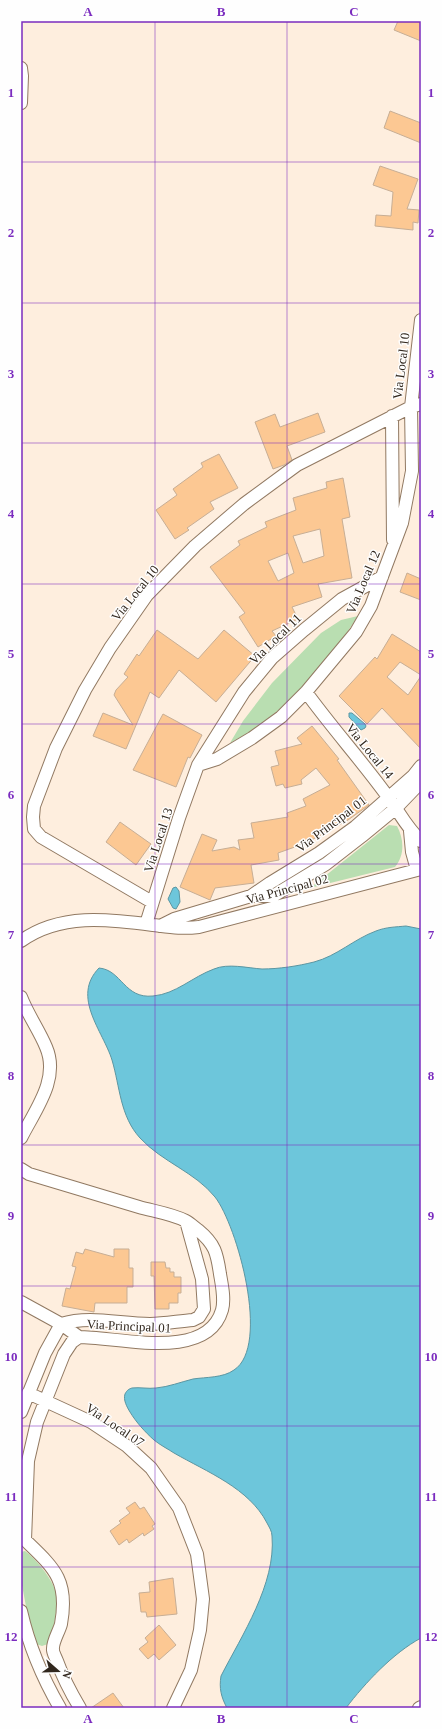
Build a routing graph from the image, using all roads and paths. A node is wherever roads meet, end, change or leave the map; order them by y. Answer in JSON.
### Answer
{"nodes":[{"id":1,"x":21,"y":68,"type":"edge"},
{"id":2,"x":21,"y":103,"type":"edge"},
{"id":3,"x":421,"y":320,"type":"edge"},
{"id":4,"x":416,"y":405,"type":"edge"},
{"id":5,"x":392,"y":416,"type":"junction"},
{"id":6,"x":393,"y":547,"type":"junction"},
{"id":7,"x":382,"y":577,"type":"junction"},
{"id":8,"x":306,"y":692,"type":"junction"},
{"id":9,"x":198,"y":765,"type":"junction"},
{"id":10,"x":421,"y":766,"type":"edge"},
{"id":11,"x":421,"y":782,"type":"edge"},
{"id":12,"x":389,"y":797,"type":"junction"},
{"id":13,"x":396,"y":808,"type":"junction"},
{"id":14,"x":410,"y":831,"type":"junction"},
{"id":15,"x":421,"y":841,"type":"edge"},
{"id":16,"x":419,"y":869,"type":"edge"},
{"id":17,"x":251,"y":896,"type":"junction"},
{"id":18,"x":152,"y":902,"type":"junction"},
{"id":19,"x":146,"y":924,"type":"junction"},
{"id":20,"x":160,"y":926,"type":"junction"},
{"id":21,"x":21,"y":941,"type":"edge"},
{"id":22,"x":21,"y":997,"type":"edge"},
{"id":23,"x":21,"y":1138,"type":"edge"},
{"id":24,"x":21,"y":1169,"type":"edge"},
{"id":25,"x":186,"y":1221,"type":"junction"},
{"id":26,"x":21,"y":1302,"type":"edge"},
{"id":27,"x":193,"y":1320,"type":"junction"},
{"id":28,"x":61,"y":1324,"type":"junction"},
{"id":29,"x":201,"y":1336,"type":"junction"},
{"id":30,"x":79,"y":1337,"type":"junction"},
{"id":31,"x":28,"y":1393,"type":"junction"},
{"id":32,"x":45,"y":1400,"type":"junction"},
{"id":33,"x":21,"y":1412,"type":"edge"},
{"id":34,"x":23,"y":1540,"type":"edge"},
{"id":35,"x":21,"y":1611,"type":"edge"},
{"id":36,"x":52,"y":1650,"type":"junction"},
{"id":37,"x":35,"y":1657,"type":"junction"},
{"id":38,"x":60,"y":1708,"type":"edge"},
{"id":39,"x":80,"y":1708,"type":"edge"},
{"id":40,"x":173,"y":1708,"type":"edge"}],
"edges":[{"from":1,"to":2,"type":"street"},
{"from":3,"to":4,"type":"street","name":"Via Local 10"},
{"from":4,"to":5,"type":"street","name":"Via Local 10"},
{"from":4,"to":6,"type":"street","name":"Via Local 12"},
{"from":5,"to":6,"type":"street"},
{"from":5,"to":18,"type":"street","name":"Via Local 10"},
{"from":6,"to":7,"type":"street","name":"Via Local 12"},
{"from":7,"to":8,"type":"street","name":"Via Local 12"},
{"from":7,"to":9,"type":"street","name":"Via Local 11"},
{"from":8,"to":9,"type":"street","name":"Via Local 12"},
{"from":8,"to":12,"type":"street","name":"Via Local 14"},
{"from":9,"to":18,"type":"street","name":"Via Local 13"},
{"from":10,"to":12,"type":"street","name":"Via Principal 01"},
{"from":11,"to":13,"type":"street","name":"Via Principal 01"},
{"from":12,"to":13,"type":"street","name":"Via Local 14"},
{"from":12,"to":17,"type":"street","name":"Via Principal 01"},
{"from":13,"to":14,"type":"street","name":"Via Local 14"},
{"from":13,"to":17,"type":"street","name":"Via Principal 01"},
{"from":14,"to":15,"type":"street","name":"Via Local 14"},
{"from":14,"to":16,"type":"street","name":"Via Local 14"},
{"from":16,"to":20,"type":"street","name":"Via Principal 02"},
{"from":17,"to":20,"type":"street","name":"Via Principal 01"},
{"from":18,"to":19,"type":"street","name":"Via Local 13"},
{"from":19,"to":20,"type":"street"},
{"from":19,"to":21,"type":"street"},
{"from":22,"to":23,"type":"street"},
{"from":24,"to":25,"type":"street","name":"Via Principal 01"},
{"from":25,"to":27,"type":"street"},
{"from":25,"to":29,"type":"street","name":"Via Principal 01"},
{"from":26,"to":28,"type":"street"},
{"from":27,"to":28,"type":"street","name":"Via Principal 01"},
{"from":27,"to":29,"type":"street"},
{"from":28,"to":30,"type":"street"},
{"from":28,"to":31,"type":"street"},
{"from":29,"to":30,"type":"street","name":"Via Principal 01"},
{"from":30,"to":32,"type":"street","name":"Via Principal 01"},
{"from":31,"to":32,"type":"street"},
{"from":31,"to":33,"type":"street"},
{"from":32,"to":34,"type":"street","name":"Via Principal 01"},
{"from":32,"to":40,"type":"street","name":"Via Local 07"},
{"from":34,"to":36,"type":"street","name":"Via Principal 01"},
{"from":35,"to":37,"type":"street"},
{"from":36,"to":37,"type":"street"},
{"from":36,"to":39,"type":"street"},
{"from":37,"to":38,"type":"street"}]}
